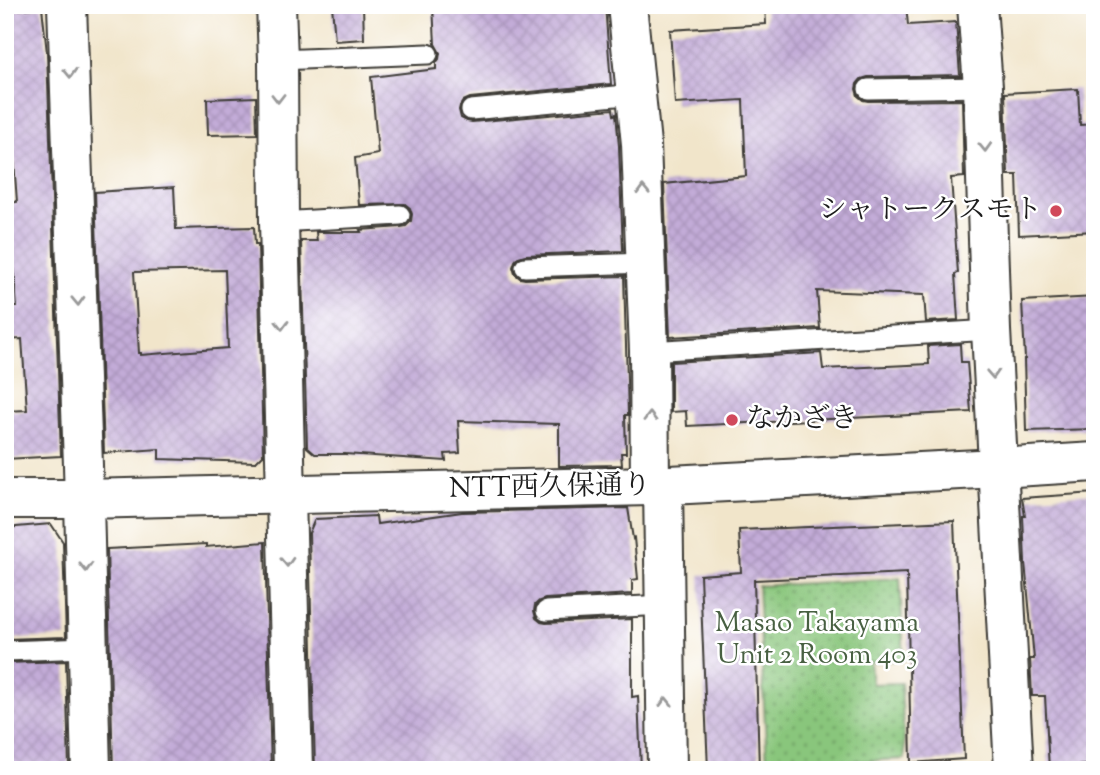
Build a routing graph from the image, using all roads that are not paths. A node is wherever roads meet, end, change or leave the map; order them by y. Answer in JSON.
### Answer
{"nodes":[{"id":1,"x":67,"y":5,"type":"edge"},
{"id":2,"x":276,"y":5,"type":"edge"},
{"id":3,"x":626,"y":5,"type":"edge"},
{"id":4,"x":977,"y":5,"type":"edge"},
{"id":5,"x":428,"y":54,"type":"dead end"},
{"id":6,"x":278,"y":60,"type":"junction"},
{"id":7,"x":983,"y":87,"type":"junction"},
{"id":8,"x":868,"y":89,"type":"dead end"},
{"id":9,"x":636,"y":94,"type":"junction"},
{"id":10,"x":471,"y":110,"type":"dead end"},
{"id":11,"x":400,"y":215,"type":"dead end"},
{"id":12,"x":279,"y":222,"type":"junction"},
{"id":13,"x":646,"y":263,"type":"junction"},
{"id":14,"x":526,"y":267,"type":"dead end"},
{"id":15,"x":991,"y":330,"type":"junction"},
{"id":16,"x":649,"y":351,"type":"junction"},
{"id":17,"x":1095,"y":462,"type":"edge"},
{"id":18,"x":998,"y":468,"type":"junction"},
{"id":19,"x":657,"y":485,"type":"junction"},
{"id":20,"x":285,"y":494,"type":"junction"},
{"id":21,"x":5,"y":499,"type":"edge"},
{"id":22,"x":84,"y":499,"type":"junction"},
{"id":23,"x":664,"y":605,"type":"junction"},
{"id":24,"x":546,"y":611,"type":"dead end"},
{"id":25,"x":88,"y":648,"type":"junction"},
{"id":26,"x":5,"y":651,"type":"edge"},
{"id":27,"x":91,"y":770,"type":"edge"},
{"id":28,"x":293,"y":770,"type":"edge"},
{"id":29,"x":667,"y":770,"type":"edge"},
{"id":30,"x":1014,"y":770,"type":"edge"}],
"edges":[{"from":1,"to":22,"type":"street","one_way":true},
{"from":2,"to":6,"type":"street"},
{"from":3,"to":9,"type":"street"},
{"from":4,"to":7,"type":"street"},
{"from":5,"to":6,"type":"lane"},
{"from":6,"to":12,"type":"street","one_way":true},
{"from":7,"to":8,"type":"lane"},
{"from":7,"to":15,"type":"street","one_way":true},
{"from":9,"to":10,"type":"lane"},
{"from":13,"to":9,"type":"street","one_way":true},
{"from":11,"to":12,"type":"lane"},
{"from":12,"to":20,"type":"street","one_way":true},
{"from":13,"to":14,"type":"lane"},
{"from":13,"to":16,"type":"street"},
{"from":15,"to":16,"type":"lane"},
{"from":15,"to":18,"type":"street","one_way":true},
{"from":19,"to":16,"type":"street","one_way":true},
{"from":17,"to":18,"type":"street","name":"NTT西久保通り"},
{"from":18,"to":19,"type":"street","name":"NTT西久保通り"},
{"from":18,"to":30,"type":"street"},
{"from":19,"to":20,"type":"street","name":"NTT西久保通り"},
{"from":19,"to":23,"type":"street"},
{"from":20,"to":22,"type":"street","name":"NTT西久保通り"},
{"from":20,"to":28,"type":"street","one_way":true},
{"from":21,"to":22,"type":"street","name":"NTT西久保通り"},
{"from":22,"to":25,"type":"street","one_way":true},
{"from":23,"to":24,"type":"lane"},
{"from":29,"to":23,"type":"street","one_way":true},
{"from":25,"to":26,"type":"lane"},
{"from":25,"to":27,"type":"street"}]}
